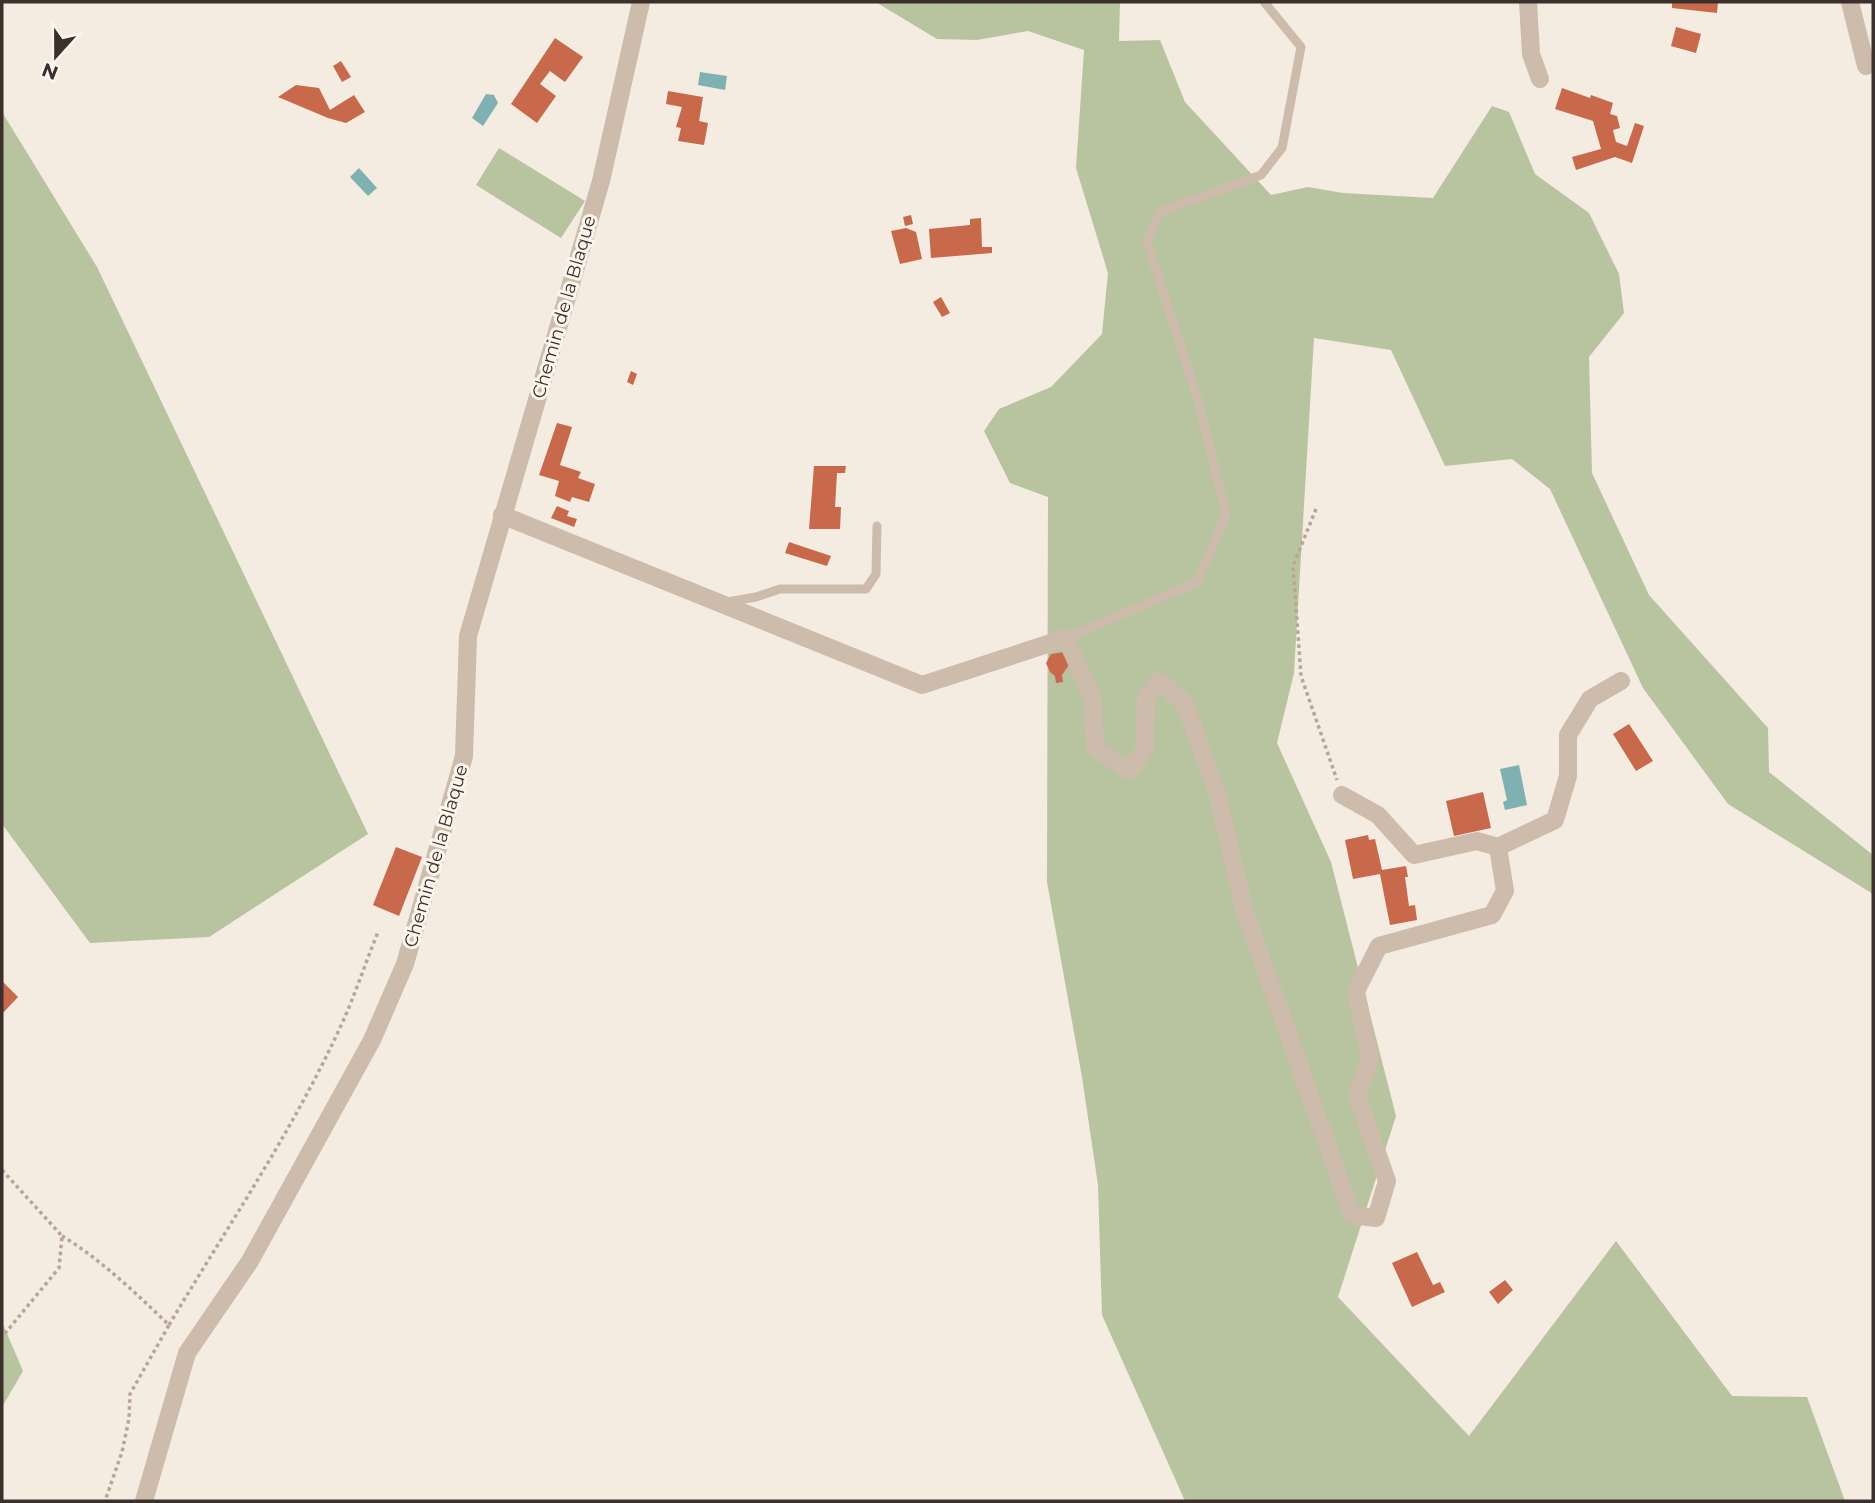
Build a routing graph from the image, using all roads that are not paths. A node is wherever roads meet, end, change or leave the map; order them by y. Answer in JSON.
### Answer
{"nodes":[{"id":1,"x":641,"y":2,"type":"edge"},
{"id":2,"x":1528,"y":2,"type":"edge"},
{"id":3,"x":1850,"y":2,"type":"edge"},
{"id":4,"x":1265,"y":3,"type":"edge"},
{"id":5,"x":1866,"y":66,"type":"dead end"},
{"id":6,"x":1540,"y":79,"type":"dead end"},
{"id":7,"x":502,"y":515,"type":"junction"},
{"id":8,"x":877,"y":526,"type":"dead end"},
{"id":9,"x":719,"y":604,"type":"junction"},
{"id":10,"x":1066,"y":638,"type":"junction"},
{"id":11,"x":1621,"y":681,"type":"dead end"},
{"id":12,"x":1342,"y":795,"type":"road end"},
{"id":13,"x":1498,"y":847,"type":"junction"},
{"id":14,"x":144,"y":1501,"type":"edge"}],
"edges":[{"from":1,"to":7,"type":"street","name":"Chemin de la Blaque"},
{"from":2,"to":6,"type":"street"},
{"from":3,"to":5,"type":"street"},
{"from":4,"to":10,"type":"lane"},
{"from":7,"to":9,"type":"street"},
{"from":7,"to":14,"type":"street","name":"Chemin de la Blaque"},
{"from":8,"to":9,"type":"lane"},
{"from":9,"to":10,"type":"street"},
{"from":10,"to":13,"type":"street"},
{"from":11,"to":13,"type":"street"},
{"from":12,"to":13,"type":"street"}]}
